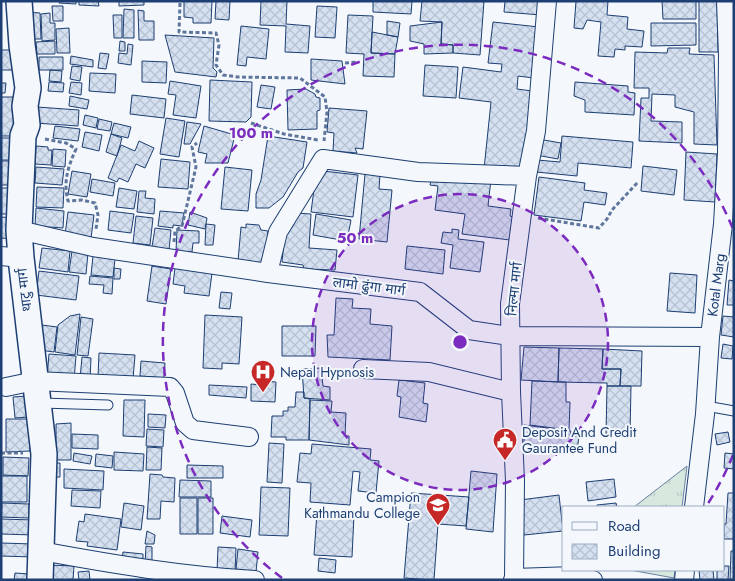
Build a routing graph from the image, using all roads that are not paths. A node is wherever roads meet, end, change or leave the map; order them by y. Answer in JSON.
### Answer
{"nodes":[{"id":1,"x":19,"y":1,"type":"edge"},
{"id":2,"x":547,"y":1,"type":"edge"},
{"id":3,"x":726,"y":1,"type":"edge"},
{"id":4,"x":731,"y":56,"type":"edge"},
{"id":5,"x":730,"y":153,"type":"edge"},
{"id":6,"x":527,"y":176,"type":"junction"},
{"id":7,"x":19,"y":230,"type":"junction"},
{"id":8,"x":11,"y":257,"type":"edge"},
{"id":9,"x":727,"y":263,"type":"edge"},
{"id":10,"x":268,"y":273,"type":"junction"},
{"id":11,"x":510,"y":336,"type":"junction"},
{"id":12,"x":710,"y":337,"type":"junction"},
{"id":13,"x":363,"y":370,"type":"dead end"},
{"id":14,"x":6,"y":387,"type":"dead end"},
{"id":15,"x":36,"y":392,"type":"junction"},
{"id":16,"x":511,"y":392,"type":"junction"},
{"id":17,"x":108,"y":405,"type":"dead end"},
{"id":18,"x":706,"y":406,"type":"junction"},
{"id":19,"x":734,"y":411,"type":"edge"},
{"id":20,"x":249,"y":437,"type":"dead end"},
{"id":21,"x":694,"y":506,"type":"edge"},
{"id":22,"x":41,"y":551,"type":"junction"},
{"id":23,"x":513,"y":579,"type":"edge"},
{"id":24,"x":40,"y":580,"type":"edge"},
{"id":25,"x":254,"y":580,"type":"edge"},
{"id":26,"x":593,"y":580,"type":"edge"}],
"edges":[{"from":1,"to":7,"type":"main road","name":"थाटु मार्ग"},
{"from":2,"to":6,"type":"street","name":"निल्मा मार्ग"},
{"from":3,"to":4,"type":"street","name":"Kotal Marg"},
{"from":4,"to":5,"type":"street","name":"Kotal Marg"},
{"from":5,"to":9,"type":"street","name":"Kotal Marg"},
{"from":6,"to":10,"type":"street"},
{"from":6,"to":11,"type":"street","name":"निल्मा मार्ग"},
{"from":7,"to":8,"type":"main road","name":"थाटु मार्ग"},
{"from":7,"to":10,"type":"street","name":"लामो ढुंगा मार्ग"},
{"from":8,"to":15,"type":"main road","name":"थाटु मार्ग"},
{"from":9,"to":12,"type":"street","name":"Kotal Marg"},
{"from":10,"to":11,"type":"street","name":"लामो ढुंगा मार्ग"},
{"from":11,"to":12,"type":"street","name":"लामो ढुंगा मार्ग"},
{"from":11,"to":16,"type":"street","name":"निल्मा मार्ग"},
{"from":12,"to":18,"type":"street","name":"Kotal Marg"},
{"from":13,"to":16,"type":"street"},
{"from":14,"to":15,"type":"street"},
{"from":15,"to":17,"type":"lane"},
{"from":15,"to":20,"type":"street"},
{"from":15,"to":22,"type":"main road","name":"थाटु मार्ग"},
{"from":16,"to":23,"type":"street","name":"निल्मा मार्ग"},
{"from":18,"to":19,"type":"lane"},
{"from":18,"to":21,"type":"street","name":"Kotal Marg"},
{"from":22,"to":24,"type":"main road","name":"थाटु मार्ग"},
{"from":22,"to":25,"type":"street"},
{"from":23,"to":26,"type":"street"}]}
